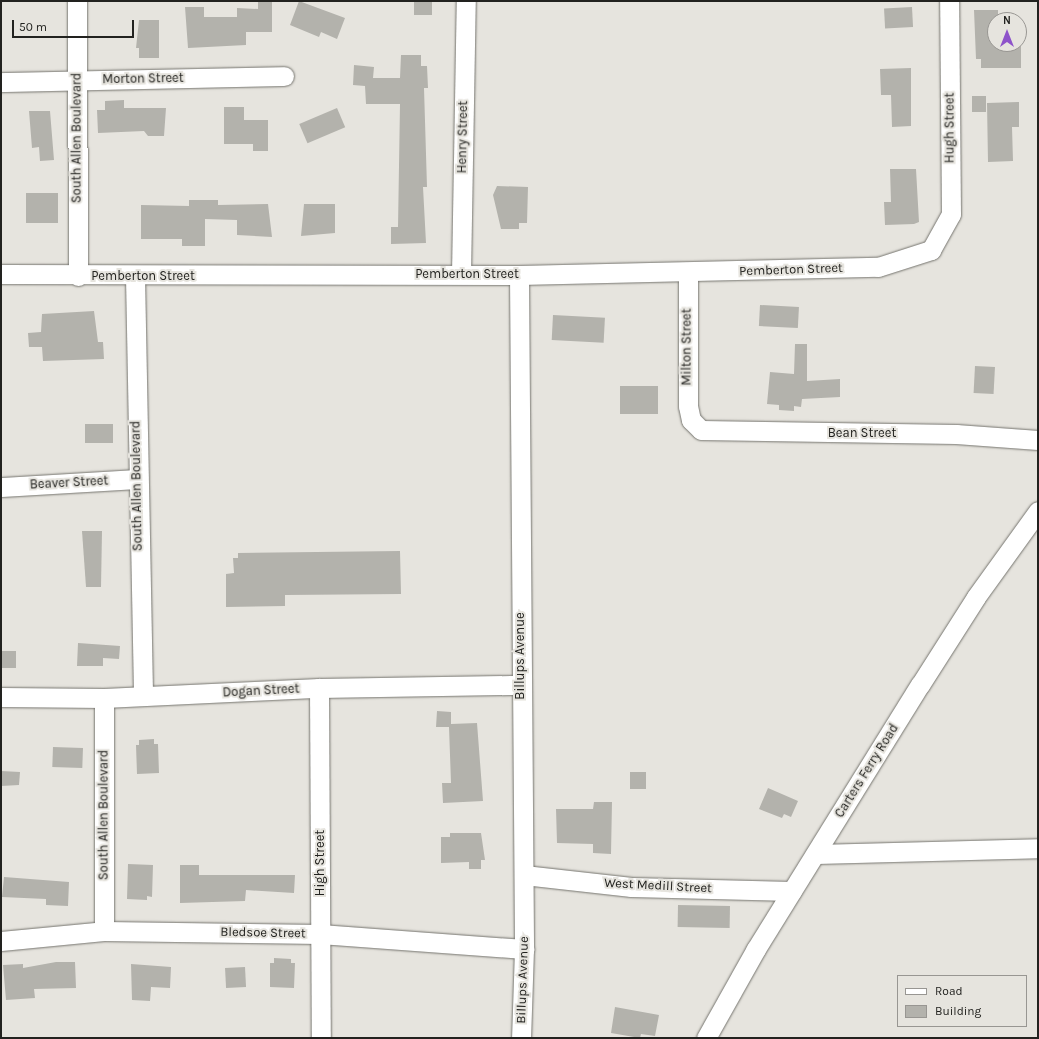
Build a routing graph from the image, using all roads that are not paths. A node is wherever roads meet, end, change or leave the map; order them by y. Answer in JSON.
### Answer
{"nodes":[{"id":1,"x":77,"y":1,"type":"edge"},
{"id":2,"x":466,"y":1,"type":"edge"},
{"id":3,"x":949,"y":1,"type":"edge"},
{"id":4,"x":284,"y":76,"type":"dead end"},
{"id":5,"x":77,"y":81,"type":"junction"},
{"id":6,"x":1,"y":82,"type":"edge"},
{"id":7,"x":931,"y":250,"type":"joint"},
{"id":8,"x":688,"y":272,"type":"junction"},
{"id":9,"x":1,"y":274,"type":"edge"},
{"id":10,"x":460,"y":274,"type":"junction"},
{"id":11,"x":519,"y":275,"type":"junction"},
{"id":12,"x":78,"y":276,"type":"junction"},
{"id":13,"x":134,"y":276,"type":"junction"},
{"id":14,"x":691,"y":420,"type":"joint"},
{"id":15,"x":1038,"y":440,"type":"edge"},
{"id":16,"x":136,"y":479,"type":"junction"},
{"id":17,"x":1,"y":487,"type":"edge"},
{"id":18,"x":1038,"y":511,"type":"edge"},
{"id":19,"x":520,"y":685,"type":"junction"},
{"id":20,"x":319,"y":688,"type":"junction"},
{"id":21,"x":143,"y":696,"type":"junction"},
{"id":22,"x":1,"y":697,"type":"edge"},
{"id":23,"x":104,"y":698,"type":"junction"},
{"id":24,"x":1038,"y":848,"type":"edge"},
{"id":25,"x":816,"y":854,"type":"junction"},
{"id":26,"x":524,"y":876,"type":"junction"},
{"id":27,"x":792,"y":891,"type":"junction"},
{"id":28,"x":104,"y":931,"type":"junction"},
{"id":29,"x":320,"y":934,"type":"junction"},
{"id":30,"x":1,"y":941,"type":"edge"},
{"id":31,"x":524,"y":949,"type":"junction"},
{"id":32,"x":322,"y":1038,"type":"edge"},
{"id":33,"x":521,"y":1038,"type":"edge"},
{"id":34,"x":706,"y":1038,"type":"edge"}],
"edges":[{"from":1,"to":5,"type":"street","name":"South Allen Boulevard"},
{"from":2,"to":10,"type":"street","name":"Henry Street"},
{"from":3,"to":7,"type":"street","name":"Hugh Street"},
{"from":4,"to":5,"type":"street","name":"Morton Street"},
{"from":5,"to":6,"type":"street","name":"Morton Street"},
{"from":5,"to":12,"type":"street","name":"South Allen Boulevard"},
{"from":7,"to":8,"type":"street","name":"Pemberton Street"},
{"from":8,"to":11,"type":"street","name":"Pemberton Street"},
{"from":8,"to":14,"type":"street","name":"Milton Street"},
{"from":9,"to":12,"type":"street","name":"Pemberton Street"},
{"from":10,"to":11,"type":"street","name":"Pemberton Street"},
{"from":10,"to":13,"type":"street","name":"Pemberton Street"},
{"from":11,"to":19,"type":"street","name":"Billups Avenue"},
{"from":12,"to":13,"type":"street","name":"Pemberton Street"},
{"from":13,"to":16,"type":"street","name":"South Allen Boulevard"},
{"from":14,"to":15,"type":"street","name":"Bean Street"},
{"from":16,"to":17,"type":"street","name":"Beaver Street"},
{"from":16,"to":21,"type":"street","name":"South Allen Boulevard"},
{"from":18,"to":25,"type":"street","name":"Carters Ferry Road"},
{"from":19,"to":20,"type":"street","name":"Dogan Street"},
{"from":19,"to":26,"type":"street","name":"Billups Avenue"},
{"from":20,"to":21,"type":"street","name":"Dogan Street"},
{"from":20,"to":29,"type":"street","name":"High Street"},
{"from":21,"to":23,"type":"street","name":"Dogan Street"},
{"from":22,"to":23,"type":"street","name":"Dogan Street"},
{"from":23,"to":28,"type":"street","name":"South Allen Boulevard"},
{"from":24,"to":25,"type":"street"},
{"from":25,"to":27,"type":"street","name":"Carters Ferry Road"},
{"from":26,"to":27,"type":"street","name":"West Medill Street"},
{"from":26,"to":31,"type":"street","name":"Billups Avenue"},
{"from":27,"to":34,"type":"street","name":"Carters Ferry Road"},
{"from":28,"to":29,"type":"street","name":"Bledsoe Street"},
{"from":28,"to":30,"type":"street","name":"Bledsoe Street"},
{"from":29,"to":31,"type":"street","name":"Bledsoe Street"},
{"from":29,"to":32,"type":"street","name":"High Street"},
{"from":31,"to":33,"type":"street","name":"Billups Avenue"}]}
